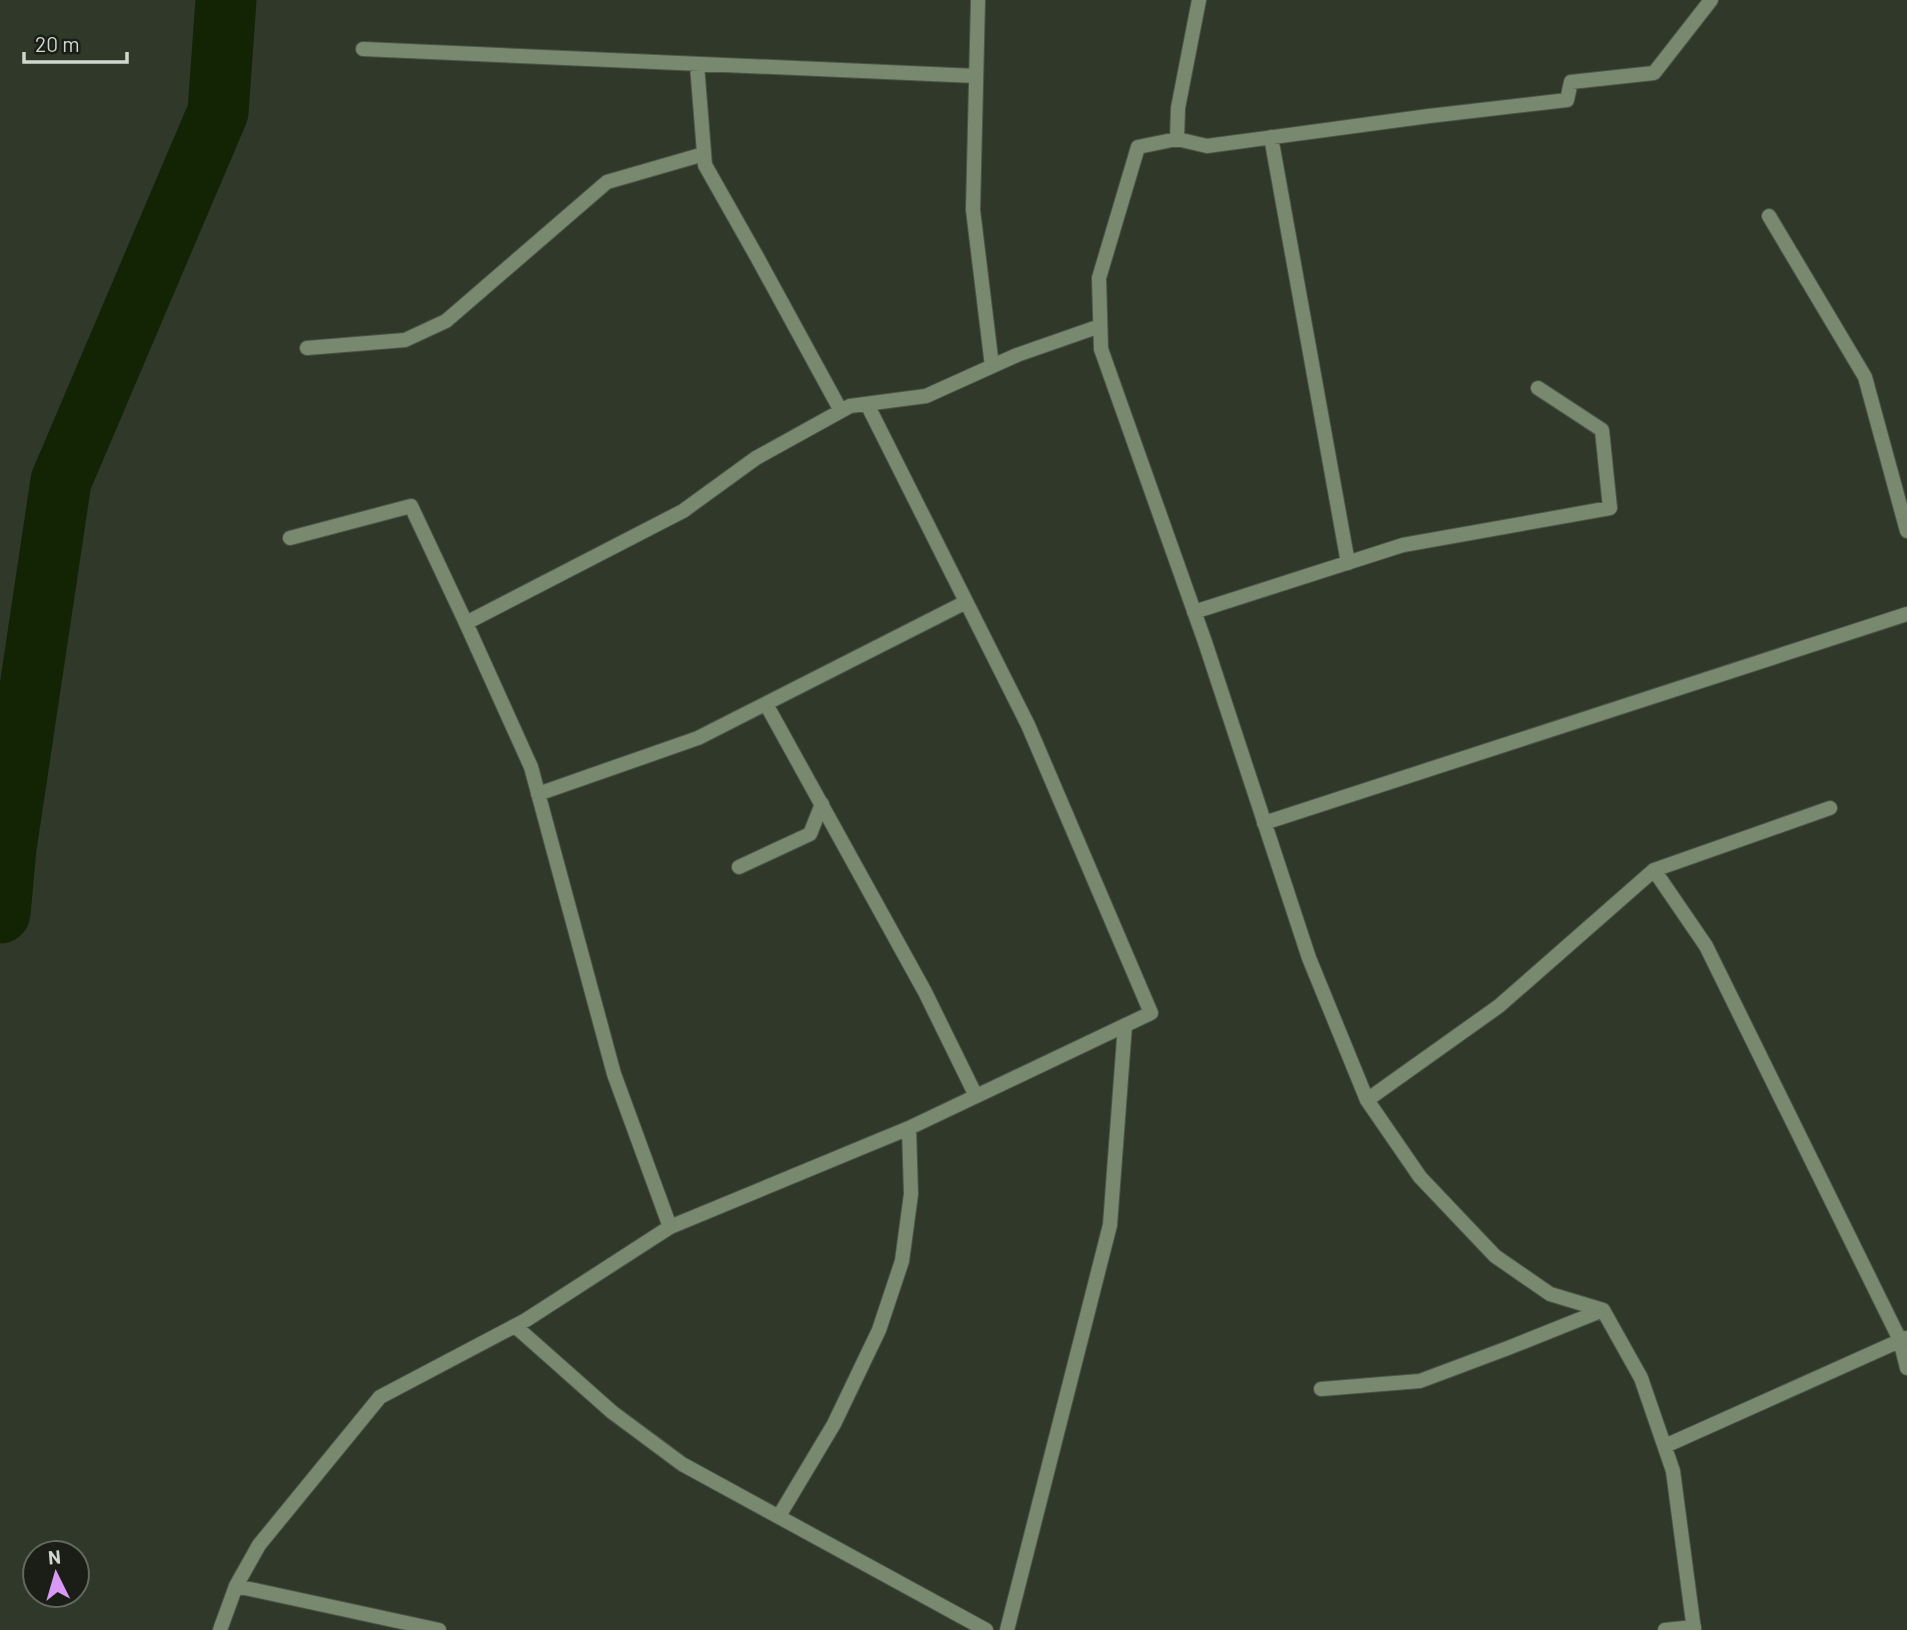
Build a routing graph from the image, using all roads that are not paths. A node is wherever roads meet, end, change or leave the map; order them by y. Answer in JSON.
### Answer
{"nodes":[{"id":1,"x":978,"y":0,"type":"edge"},
{"id":2,"x":1199,"y":0,"type":"edge"},
{"id":3,"x":1711,"y":0,"type":"edge"},
{"id":4,"x":363,"y":49,"type":"dead end"},
{"id":5,"x":697,"y":65,"type":"junction"},
{"id":6,"x":976,"y":76,"type":"junction"},
{"id":7,"x":1270,"y":137,"type":"junction"},
{"id":8,"x":1177,"y":139,"type":"junction"},
{"id":9,"x":704,"y":154,"type":"junction"},
{"id":10,"x":1769,"y":216,"type":"dead end"},
{"id":11,"x":1101,"y":326,"type":"junction"},
{"id":12,"x":307,"y":348,"type":"dead end"},
{"id":13,"x":992,"y":366,"type":"junction"},
{"id":14,"x":1538,"y":388,"type":"dead end"},
{"id":15,"x":867,"y":404,"type":"junction"},
{"id":16,"x":841,"y":411,"type":"junction"},
{"id":17,"x":1907,"y":531,"type":"edge"},
{"id":18,"x":289,"y":538,"type":"dead end"},
{"id":19,"x":1348,"y":563,"type":"junction"},
{"id":20,"x":966,"y":602,"type":"junction"},
{"id":21,"x":1194,"y":612,"type":"junction"},
{"id":22,"x":1907,"y":614,"type":"edge"},
{"id":23,"x":466,"y":624,"type":"junction"},
{"id":24,"x":766,"y":704,"type":"junction"},
{"id":25,"x":538,"y":794,"type":"junction"},
{"id":26,"x":822,"y":804,"type":"junction"},
{"id":27,"x":1830,"y":808,"type":"dead end"},
{"id":28,"x":1264,"y":822,"type":"junction"},
{"id":29,"x":739,"y":867,"type":"dead end"},
{"id":30,"x":1654,"y":870,"type":"junction"},
{"id":31,"x":1125,"y":1025,"type":"junction"},
{"id":32,"x":976,"y":1096,"type":"junction"},
{"id":33,"x":1367,"y":1100,"type":"junction"},
{"id":34,"x":909,"y":1128,"type":"junction"},
{"id":35,"x":670,"y":1227,"type":"junction"},
{"id":36,"x":1603,"y":1310,"type":"junction"},
{"id":37,"x":515,"y":1326,"type":"junction"},
{"id":38,"x":1903,"y":1339,"type":"edge"},
{"id":39,"x":1907,"y":1368,"type":"edge"},
{"id":40,"x":1321,"y":1389,"type":"dead end"},
{"id":41,"x":1665,"y":1446,"type":"junction"},
{"id":42,"x":779,"y":1516,"type":"junction"},
{"id":43,"x":236,"y":1586,"type":"junction"},
{"id":44,"x":1694,"y":1628,"type":"edge"},
{"id":45,"x":220,"y":1630,"type":"edge"},
{"id":46,"x":439,"y":1630,"type":"edge"},
{"id":47,"x":986,"y":1630,"type":"edge"},
{"id":48,"x":1007,"y":1630,"type":"edge"},
{"id":49,"x":1665,"y":1630,"type":"edge"}],
"edges":[{"from":1,"to":6,"type":"street"},
{"from":2,"to":8,"type":"street"},
{"from":3,"to":7,"type":"street"},
{"from":4,"to":5,"type":"street"},
{"from":5,"to":6,"type":"street"},
{"from":5,"to":9,"type":"street"},
{"from":6,"to":13,"type":"street"},
{"from":7,"to":8,"type":"street"},
{"from":7,"to":19,"type":"street"},
{"from":8,"to":11,"type":"street"},
{"from":9,"to":12,"type":"street"},
{"from":9,"to":16,"type":"street"},
{"from":10,"to":17,"type":"street"},
{"from":11,"to":13,"type":"street"},
{"from":11,"to":21,"type":"street"},
{"from":13,"to":15,"type":"street"},
{"from":14,"to":19,"type":"street"},
{"from":15,"to":16,"type":"street"},
{"from":15,"to":20,"type":"street"},
{"from":16,"to":23,"type":"street"},
{"from":18,"to":23,"type":"street"},
{"from":19,"to":21,"type":"street"},
{"from":20,"to":24,"type":"street"},
{"from":20,"to":31,"type":"street"},
{"from":21,"to":28,"type":"street"},
{"from":22,"to":28,"type":"street"},
{"from":23,"to":25,"type":"street"},
{"from":24,"to":25,"type":"street"},
{"from":24,"to":26,"type":"street"},
{"from":25,"to":35,"type":"street"},
{"from":26,"to":29,"type":"street"},
{"from":26,"to":32,"type":"street"},
{"from":27,"to":30,"type":"street"},
{"from":28,"to":33,"type":"street"},
{"from":30,"to":33,"type":"street"},
{"from":30,"to":38,"type":"street"},
{"from":31,"to":32,"type":"street"},
{"from":31,"to":48,"type":"street"},
{"from":32,"to":34,"type":"street"},
{"from":33,"to":36,"type":"street"},
{"from":34,"to":35,"type":"street"},
{"from":34,"to":42,"type":"street"},
{"from":35,"to":37,"type":"street"},
{"from":36,"to":40,"type":"street"},
{"from":36,"to":41,"type":"street"},
{"from":37,"to":42,"type":"street"},
{"from":37,"to":43,"type":"street"},
{"from":38,"to":39,"type":"street"},
{"from":38,"to":41,"type":"street"},
{"from":41,"to":44,"type":"street"},
{"from":42,"to":47,"type":"street"},
{"from":43,"to":45,"type":"street"},
{"from":43,"to":46,"type":"street"},
{"from":44,"to":49,"type":"street"}]}
